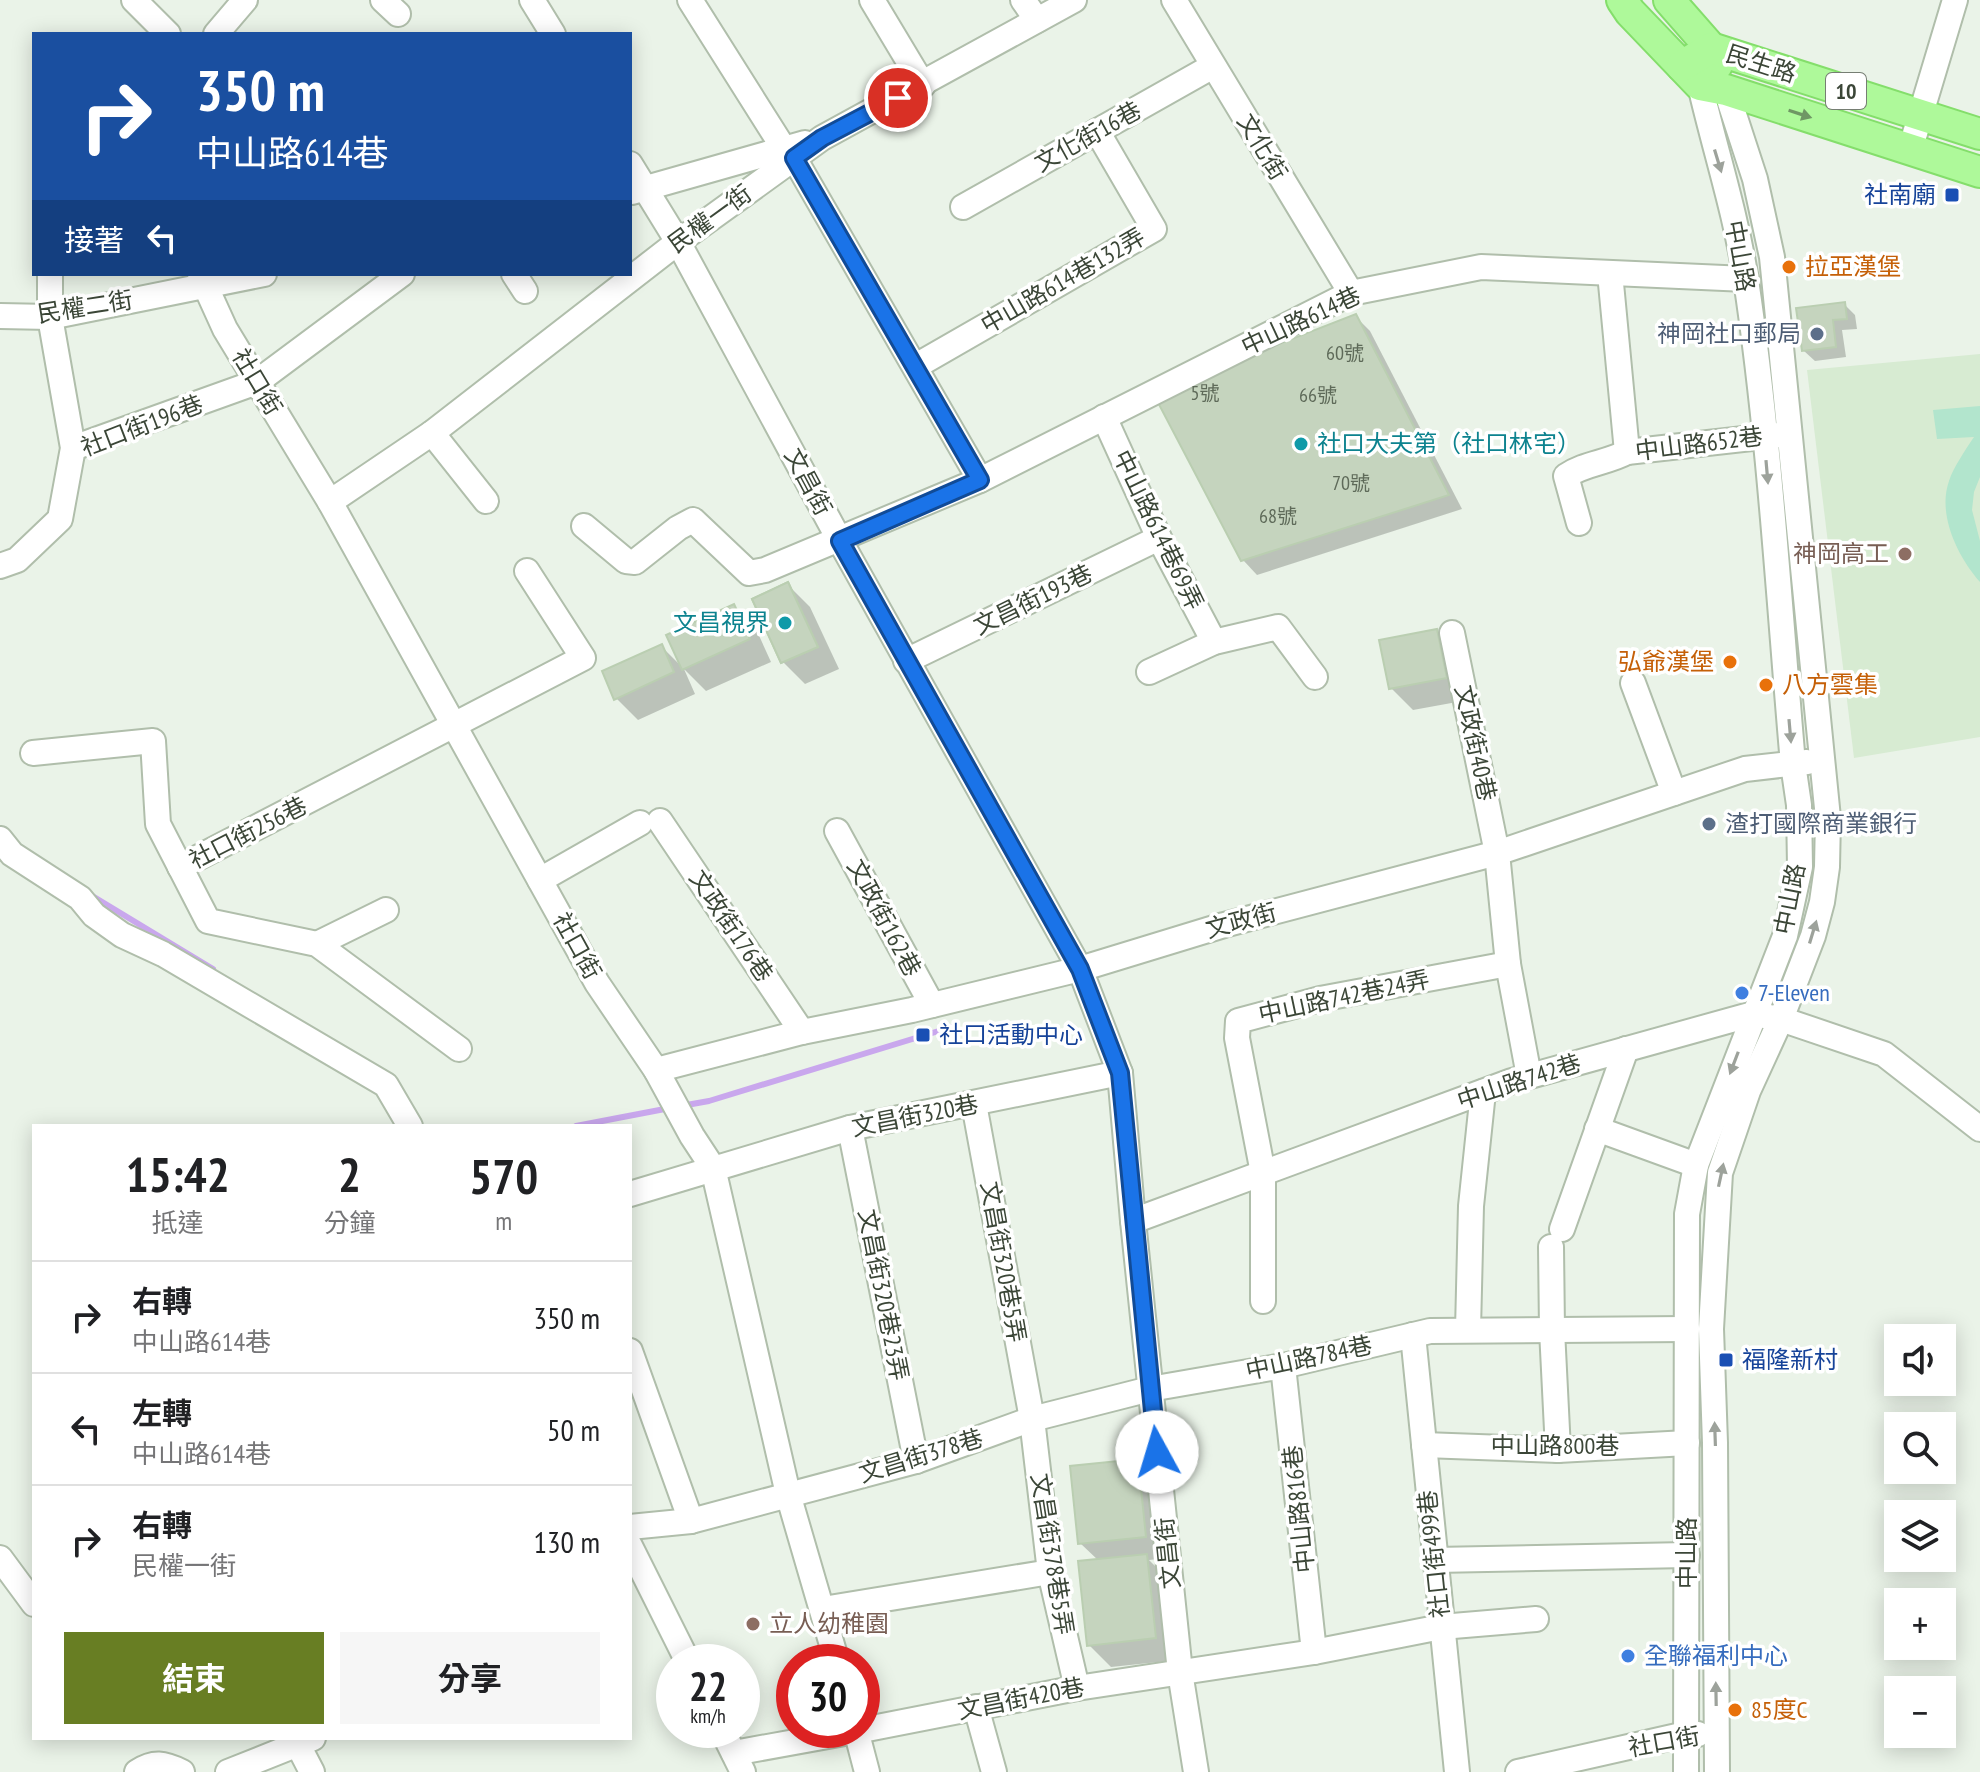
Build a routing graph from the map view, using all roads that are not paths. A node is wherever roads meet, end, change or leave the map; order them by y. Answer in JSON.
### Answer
{"nodes":[{"id":1,"x":134,"y":0,"type":"edge"},
{"id":2,"x":245,"y":0,"type":"edge"},
{"id":3,"x":532,"y":0,"type":"edge"},
{"id":4,"x":690,"y":0,"type":"edge"},
{"id":5,"x":872,"y":0,"type":"edge"},
{"id":6,"x":1074,"y":0,"type":"edge"},
{"id":7,"x":1174,"y":0,"type":"edge"},
{"id":8,"x":1622,"y":0,"type":"edge"},
{"id":9,"x":1669,"y":0,"type":"edge"},
{"id":10,"x":1955,"y":0,"type":"edge"},
{"id":11,"x":1030,"y":10,"type":"edge"},
{"id":12,"x":166,"y":32,"type":"edge"},
{"id":13,"x":218,"y":32,"type":"edge"},
{"id":14,"x":552,"y":32,"type":"edge"},
{"id":15,"x":1711,"y":48,"type":"junction"},
{"id":16,"x":1213,"y":66,"type":"junction"},
{"id":17,"x":1703,"y":80,"type":"junction"},
{"id":18,"x":923,"y":85,"type":"junction"},
{"id":19,"x":1920,"y":114,"type":"junction"},
{"id":20,"x":1097,"y":131,"type":"junction"},
{"id":21,"x":1980,"y":134,"type":"edge"},
{"id":22,"x":1910,"y":150,"type":"junction"},
{"id":23,"x":789,"y":154,"type":"junction"},
{"id":24,"x":632,"y":171,"type":"edge"},
{"id":25,"x":1980,"y":172,"type":"edge"},
{"id":26,"x":638,"y":191,"type":"edge"},
{"id":27,"x":963,"y":207,"type":"dead end"},
{"id":28,"x":678,"y":242,"type":"junction"},
{"id":29,"x":1610,"y":273,"type":"junction"},
{"id":30,"x":50,"y":276,"type":"edge"},
{"id":31,"x":244,"y":276,"type":"edge"},
{"id":32,"x":399,"y":276,"type":"edge"},
{"id":33,"x":1746,"y":279,"type":"junction"},
{"id":34,"x":203,"y":280,"type":"edge"},
{"id":35,"x":1351,"y":293,"type":"junction"},
{"id":36,"x":0,"y":316,"type":"edge"},
{"id":37,"x":50,"y":317,"type":"junction"},
{"id":38,"x":916,"y":366,"type":"junction"},
{"id":39,"x":257,"y":382,"type":"junction"},
{"id":40,"x":1104,"y":417,"type":"junction"},
{"id":41,"x":432,"y":433,"type":"junction"},
{"id":42,"x":1790,"y":434,"type":"junction"},
{"id":43,"x":1764,"y":437,"type":"junction"},
{"id":44,"x":73,"y":448,"type":"junction"},
{"id":45,"x":1627,"y":452,"type":"junction"},
{"id":46,"x":980,"y":480,"type":"junction"},
{"id":47,"x":486,"y":501,"type":"dead end"},
{"id":48,"x":330,"y":502,"type":"junction"},
{"id":49,"x":1579,"y":523,"type":"dead end"},
{"id":50,"x":584,"y":526,"type":"dead end"},
{"id":51,"x":1159,"y":538,"type":"junction"},
{"id":52,"x":840,"y":541,"type":"junction"},
{"id":53,"x":0,"y":566,"type":"edge"},
{"id":54,"x":527,"y":571,"type":"dead end"},
{"id":55,"x":1452,"y":633,"type":"dead end"},
{"id":56,"x":1214,"y":642,"type":"junction"},
{"id":57,"x":906,"y":661,"type":"junction"},
{"id":58,"x":1149,"y":672,"type":"dead end"},
{"id":59,"x":1315,"y":677,"type":"dead end"},
{"id":60,"x":1633,"y":683,"type":"dead end"},
{"id":61,"x":454,"y":727,"type":"junction"},
{"id":62,"x":33,"y":753,"type":"dead end"},
{"id":63,"x":1822,"y":760,"type":"junction"},
{"id":64,"x":1793,"y":764,"type":"junction"},
{"id":65,"x":1674,"y":793,"type":"junction"},
{"id":66,"x":837,"y":831,"type":"dead end"},
{"id":67,"x":0,"y":839,"type":"edge"},
{"id":68,"x":1497,"y":853,"type":"junction"},
{"id":69,"x":180,"y":867,"type":"junction"},
{"id":70,"x":540,"y":880,"type":"junction"},
{"id":71,"x":386,"y":910,"type":"dead end"},
{"id":72,"x":317,"y":944,"type":"junction"},
{"id":73,"x":1508,"y":964,"type":"junction"},
{"id":74,"x":1080,"y":969,"type":"junction"},
{"id":75,"x":932,"y":1005,"type":"junction"},
{"id":76,"x":1753,"y":1014,"type":"junction"},
{"id":77,"x":1781,"y":1019,"type":"junction"},
{"id":78,"x":802,"y":1032,"type":"junction"},
{"id":79,"x":459,"y":1049,"type":"dead end"},
{"id":80,"x":1626,"y":1049,"type":"junction"},
{"id":81,"x":656,"y":1070,"type":"junction"},
{"id":82,"x":1120,"y":1073,"type":"junction"},
{"id":83,"x":1529,"y":1076,"type":"junction"},
{"id":84,"x":1483,"y":1092,"type":"junction"},
{"id":85,"x":974,"y":1104,"type":"junction"},
{"id":86,"x":409,"y":1124,"type":"edge"},
{"id":87,"x":850,"y":1128,"type":"junction"},
{"id":88,"x":1597,"y":1129,"type":"junction"},
{"id":89,"x":1980,"y":1129,"type":"edge"},
{"id":90,"x":1696,"y":1165,"type":"junction"},
{"id":91,"x":713,"y":1168,"type":"junction"},
{"id":92,"x":1263,"y":1173,"type":"junction"},
{"id":93,"x":632,"y":1193,"type":"edge"},
{"id":94,"x":1133,"y":1221,"type":"junction"},
{"id":95,"x":1263,"y":1301,"type":"dead end"},
{"id":96,"x":1687,"y":1329,"type":"junction"},
{"id":97,"x":1468,"y":1330,"type":"junction"},
{"id":98,"x":1552,"y":1330,"type":"junction"},
{"id":99,"x":1413,"y":1335,"type":"junction"},
{"id":100,"x":632,"y":1357,"type":"edge"},
{"id":101,"x":1283,"y":1366,"type":"junction"},
{"id":102,"x":1150,"y":1389,"type":"junction"},
{"id":103,"x":1032,"y":1419,"type":"junction"},
{"id":104,"x":1687,"y":1443,"type":"junction"},
{"id":105,"x":1424,"y":1445,"type":"junction"},
{"id":106,"x":1558,"y":1450,"type":"junction"},
{"id":107,"x":916,"y":1461,"type":"junction"},
{"id":108,"x":788,"y":1494,"type":"junction"},
{"id":109,"x":691,"y":1521,"type":"junction"},
{"id":110,"x":632,"y":1527,"type":"edge"},
{"id":111,"x":632,"y":1550,"type":"edge"},
{"id":112,"x":1687,"y":1555,"type":"junction"},
{"id":113,"x":0,"y":1558,"type":"edge"},
{"id":114,"x":1435,"y":1560,"type":"junction"},
{"id":115,"x":1050,"y":1572,"type":"junction"},
{"id":116,"x":32,"y":1601,"type":"edge"},
{"id":117,"x":823,"y":1609,"type":"junction"},
{"id":118,"x":1536,"y":1619,"type":"dead end"},
{"id":119,"x":1441,"y":1627,"type":"junction"},
{"id":120,"x":679,"y":1644,"type":"edge"},
{"id":121,"x":832,"y":1644,"type":"edge"},
{"id":122,"x":1314,"y":1652,"type":"junction"},
{"id":123,"x":1180,"y":1672,"type":"junction"},
{"id":124,"x":1077,"y":1688,"type":"junction"},
{"id":125,"x":976,"y":1707,"type":"junction"},
{"id":126,"x":880,"y":1726,"type":"edge"},
{"id":127,"x":1717,"y":1733,"type":"junction"},
{"id":128,"x":1686,"y":1734,"type":"junction"},
{"id":129,"x":306,"y":1741,"type":"edge"},
{"id":130,"x":793,"y":1748,"type":"edge"},
{"id":131,"x":862,"y":1748,"type":"edge"},
{"id":132,"x":738,"y":1763,"type":"edge"},
{"id":133,"x":1547,"y":1769,"type":"edge"},
{"id":134,"x":137,"y":1772,"type":"edge"},
{"id":135,"x":182,"y":1772,"type":"edge"},
{"id":136,"x":228,"y":1772,"type":"edge"},
{"id":137,"x":312,"y":1772,"type":"edge"},
{"id":138,"x":867,"y":1772,"type":"edge"},
{"id":139,"x":994,"y":1772,"type":"edge"},
{"id":140,"x":1196,"y":1772,"type":"edge"},
{"id":141,"x":1457,"y":1772,"type":"edge"},
{"id":142,"x":1518,"y":1772,"type":"edge"},
{"id":143,"x":1686,"y":1772,"type":"edge"},
{"id":144,"x":1717,"y":1772,"type":"edge"}],
"edges":[{"from":1,"to":12,"type":"street"},
{"from":2,"to":13,"type":"street"},
{"from":3,"to":14,"type":"street"},
{"from":4,"to":23,"type":"street"},
{"from":5,"to":18,"type":"street"},
{"from":6,"to":11,"type":"street","name":"民權一街"},
{"from":7,"to":16,"type":"street","name":"文化街"},
{"from":8,"to":17,"type":"main road","name":"中山路","number":"10"},
{"from":9,"to":15,"type":"main road","name":"中山路"},
{"from":10,"to":19,"type":"street"},
{"from":11,"to":18,"type":"street","name":"民權一街"},
{"from":15,"to":17,"type":"main road","name":"中山路"},
{"from":15,"to":17,"type":"main road","name":"民生路"},
{"from":15,"to":19,"type":"main road","name":"民生路","number":"10"},
{"from":16,"to":20,"type":"street","name":"文化街16巷"},
{"from":16,"to":35,"type":"street","name":"文化街"},
{"from":17,"to":22,"type":"main road","name":"民生路","number":"10","one_way":true},
{"from":17,"to":33,"type":"street","name":"中山路","one_way":true},
{"from":17,"to":42,"type":"street","name":"中山路"},
{"from":18,"to":23,"type":"street","name":"民權一街"},
{"from":19,"to":21,"type":"main road","name":"民生路","number":"10"},
{"from":19,"to":22,"type":"street"},
{"from":20,"to":27,"type":"street","name":"文化街16巷"},
{"from":20,"to":38,"type":"street","name":"中山路614巷132弄"},
{"from":22,"to":25,"type":"main road","name":"民生路","number":"10"},
{"from":23,"to":26,"type":"street"},
{"from":23,"to":28,"type":"street","name":"民權一街"},
{"from":23,"to":38,"type":"street"},
{"from":24,"to":26,"type":"street","name":"文昌街"},
{"from":26,"to":28,"type":"street","name":"文昌街"},
{"from":28,"to":41,"type":"street","name":"民權一街"},
{"from":28,"to":52,"type":"street","name":"文昌街"},
{"from":29,"to":33,"type":"street","name":"中山路614巷"},
{"from":29,"to":35,"type":"street","name":"中山路614巷"},
{"from":29,"to":45,"type":"street"},
{"from":30,"to":37,"type":"street"},
{"from":31,"to":34,"type":"street","name":"民權二街"},
{"from":32,"to":39,"type":"street","name":"社口街196巷"},
{"from":33,"to":43,"type":"street","name":"中山路"},
{"from":34,"to":37,"type":"street","name":"民權二街"},
{"from":34,"to":39,"type":"street","name":"社口街"},
{"from":35,"to":40,"type":"street","name":"中山路614巷"},
{"from":36,"to":37,"type":"street","name":"民權二街"},
{"from":37,"to":44,"type":"street"},
{"from":38,"to":46,"type":"street"},
{"from":39,"to":44,"type":"street","name":"社口街196巷"},
{"from":39,"to":48,"type":"street","name":"社口街"},
{"from":40,"to":46,"type":"street","name":"中山路614巷"},
{"from":40,"to":51,"type":"street","name":"中山路614巷69弄"},
{"from":41,"to":47,"type":"street"},
{"from":41,"to":48,"type":"street","name":"民權一街"},
{"from":42,"to":43,"type":"street","name":"中山路652巷"},
{"from":42,"to":63,"type":"street","name":"中山路"},
{"from":43,"to":45,"type":"street","name":"中山路652巷"},
{"from":43,"to":64,"type":"street","name":"中山路","one_way":true},
{"from":44,"to":53,"type":"street","name":"社口街196巷"},
{"from":45,"to":49,"type":"street","name":"中山路652巷"},
{"from":46,"to":52,"type":"street","name":"中山路614巷"},
{"from":48,"to":61,"type":"street","name":"社口街"},
{"from":50,"to":52,"type":"street","name":"中山路614巷"},
{"from":51,"to":56,"type":"street","name":"中山路614巷69弄"},
{"from":51,"to":57,"type":"street","name":"文昌街193巷"},
{"from":52,"to":57,"type":"street","name":"文昌街"},
{"from":54,"to":61,"type":"street","name":"社口街256巷"},
{"from":55,"to":68,"type":"street","name":"文政街40巷"},
{"from":56,"to":58,"type":"street"},
{"from":56,"to":59,"type":"street"},
{"from":57,"to":74,"type":"street","name":"文昌街"},
{"from":60,"to":65,"type":"street"},
{"from":61,"to":69,"type":"street","name":"社口街256巷"},
{"from":61,"to":70,"type":"street","name":"社口街"},
{"from":62,"to":69,"type":"street"},
{"from":63,"to":64,"type":"street","name":"文政街"},
{"from":77,"to":63,"type":"street","name":"中山路","one_way":true},
{"from":64,"to":65,"type":"street","name":"文政街"},
{"from":64,"to":76,"type":"street","name":"中山路"},
{"from":65,"to":68,"type":"street","name":"文政街"},
{"from":66,"to":75,"type":"street","name":"文政街162巷"},
{"from":67,"to":86,"type":"street"},
{"from":68,"to":73,"type":"street","name":"文政街40巷"},
{"from":68,"to":74,"type":"street","name":"文政街"},
{"from":69,"to":72,"type":"street","name":"社口街256巷"},
{"from":70,"to":78,"type":"street","name":"文政街176巷"},
{"from":70,"to":81,"type":"street","name":"社口街"},
{"from":71,"to":72,"type":"street"},
{"from":72,"to":79,"type":"street","name":"社口街256巷"},
{"from":73,"to":83,"type":"street","name":"文政街40巷"},
{"from":73,"to":92,"type":"street","name":"中山路742巷24弄"},
{"from":74,"to":75,"type":"street","name":"文政街"},
{"from":74,"to":82,"type":"street","name":"文昌街"},
{"from":75,"to":78,"type":"street","name":"文政街"},
{"from":76,"to":77,"type":"street","name":"中山路742巷"},
{"from":76,"to":80,"type":"street","name":"中山路742巷"},
{"from":76,"to":90,"type":"street","name":"中山路","one_way":true},
{"from":77,"to":89,"type":"street","name":"中山路742巷"},
{"from":127,"to":77,"type":"street","name":"中山路","one_way":true},
{"from":78,"to":81,"type":"street","name":"文政街"},
{"from":80,"to":83,"type":"street","name":"中山路742巷"},
{"from":80,"to":88,"type":"street"},
{"from":81,"to":91,"type":"street","name":"社口街"},
{"from":82,"to":85,"type":"street","name":"文昌街320巷"},
{"from":82,"to":94,"type":"street","name":"文昌街"},
{"from":83,"to":84,"type":"street","name":"中山路742巷"},
{"from":84,"to":92,"type":"street","name":"中山路742巷"},
{"from":84,"to":97,"type":"street"},
{"from":85,"to":87,"type":"street","name":"文昌街320巷"},
{"from":85,"to":103,"type":"street","name":"文昌街320巷5弄"},
{"from":87,"to":91,"type":"street","name":"文昌街320巷"},
{"from":87,"to":107,"type":"street","name":"文昌街320巷23弄"},
{"from":88,"to":90,"type":"street"},
{"from":88,"to":98,"type":"street"},
{"from":90,"to":96,"type":"street","name":"中山路"},
{"from":91,"to":93,"type":"street","name":"文昌街320巷"},
{"from":91,"to":108,"type":"street","name":"社口街"},
{"from":92,"to":94,"type":"street","name":"中山路742巷"},
{"from":92,"to":95,"type":"street"},
{"from":94,"to":102,"type":"street","name":"文昌街"},
{"from":96,"to":98,"type":"street","name":"中山路784巷"},
{"from":96,"to":104,"type":"street","name":"中山路"},
{"from":97,"to":98,"type":"street","name":"中山路784巷"},
{"from":97,"to":99,"type":"street","name":"中山路784巷"},
{"from":98,"to":106,"type":"street"},
{"from":99,"to":101,"type":"street","name":"中山路784巷"},
{"from":99,"to":105,"type":"street","name":"社口街499巷"},
{"from":100,"to":109,"type":"street"},
{"from":101,"to":102,"type":"street","name":"中山路784巷"},
{"from":101,"to":122,"type":"street","name":"中山路816巷"},
{"from":102,"to":103,"type":"street","name":"文昌街378巷"},
{"from":102,"to":123,"type":"street","name":"文昌街"},
{"from":103,"to":107,"type":"street","name":"文昌街378巷"},
{"from":103,"to":115,"type":"street","name":"文昌街378巷5弄"},
{"from":104,"to":106,"type":"street","name":"中山路800巷"},
{"from":104,"to":112,"type":"street","name":"中山路"},
{"from":105,"to":106,"type":"street","name":"中山路800巷"},
{"from":105,"to":114,"type":"street","name":"社口街499巷"},
{"from":107,"to":108,"type":"street","name":"文昌街378巷"},
{"from":108,"to":109,"type":"street","name":"文昌街378巷"},
{"from":108,"to":117,"type":"street","name":"社口街"},
{"from":109,"to":110,"type":"street","name":"文昌街378巷"},
{"from":111,"to":120,"type":"street"},
{"from":112,"to":114,"type":"street"},
{"from":112,"to":128,"type":"street","name":"中山路"},
{"from":113,"to":116,"type":"street"},
{"from":114,"to":119,"type":"street","name":"社口街499巷"},
{"from":115,"to":117,"type":"street"},
{"from":115,"to":124,"type":"street","name":"文昌街378巷5弄"},
{"from":117,"to":121,"type":"street","name":"社口街"},
{"from":118,"to":119,"type":"street"},
{"from":119,"to":122,"type":"street"},
{"from":119,"to":141,"type":"street","name":"社口街499巷"},
{"from":122,"to":123,"type":"street"},
{"from":123,"to":124,"type":"street","name":"文昌街420巷"},
{"from":123,"to":140,"type":"street","name":"文昌街"},
{"from":124,"to":125,"type":"street","name":"文昌街420巷"},
{"from":125,"to":126,"type":"street","name":"文昌街420巷"},
{"from":125,"to":139,"type":"street"},
{"from":127,"to":128,"type":"street","name":"社口街"},
{"from":127,"to":144,"type":"street","name":"中山路"},
{"from":128,"to":133,"type":"street","name":"社口街"},
{"from":128,"to":143,"type":"street","name":"中山路"},
{"from":129,"to":136,"type":"street"},
{"from":129,"to":137,"type":"street"},
{"from":130,"to":132,"type":"street","name":"文昌街420巷"},
{"from":131,"to":138,"type":"street"},
{"from":133,"to":142,"type":"street","name":"社口街"},
{"from":134,"to":135,"type":"street"}]}
